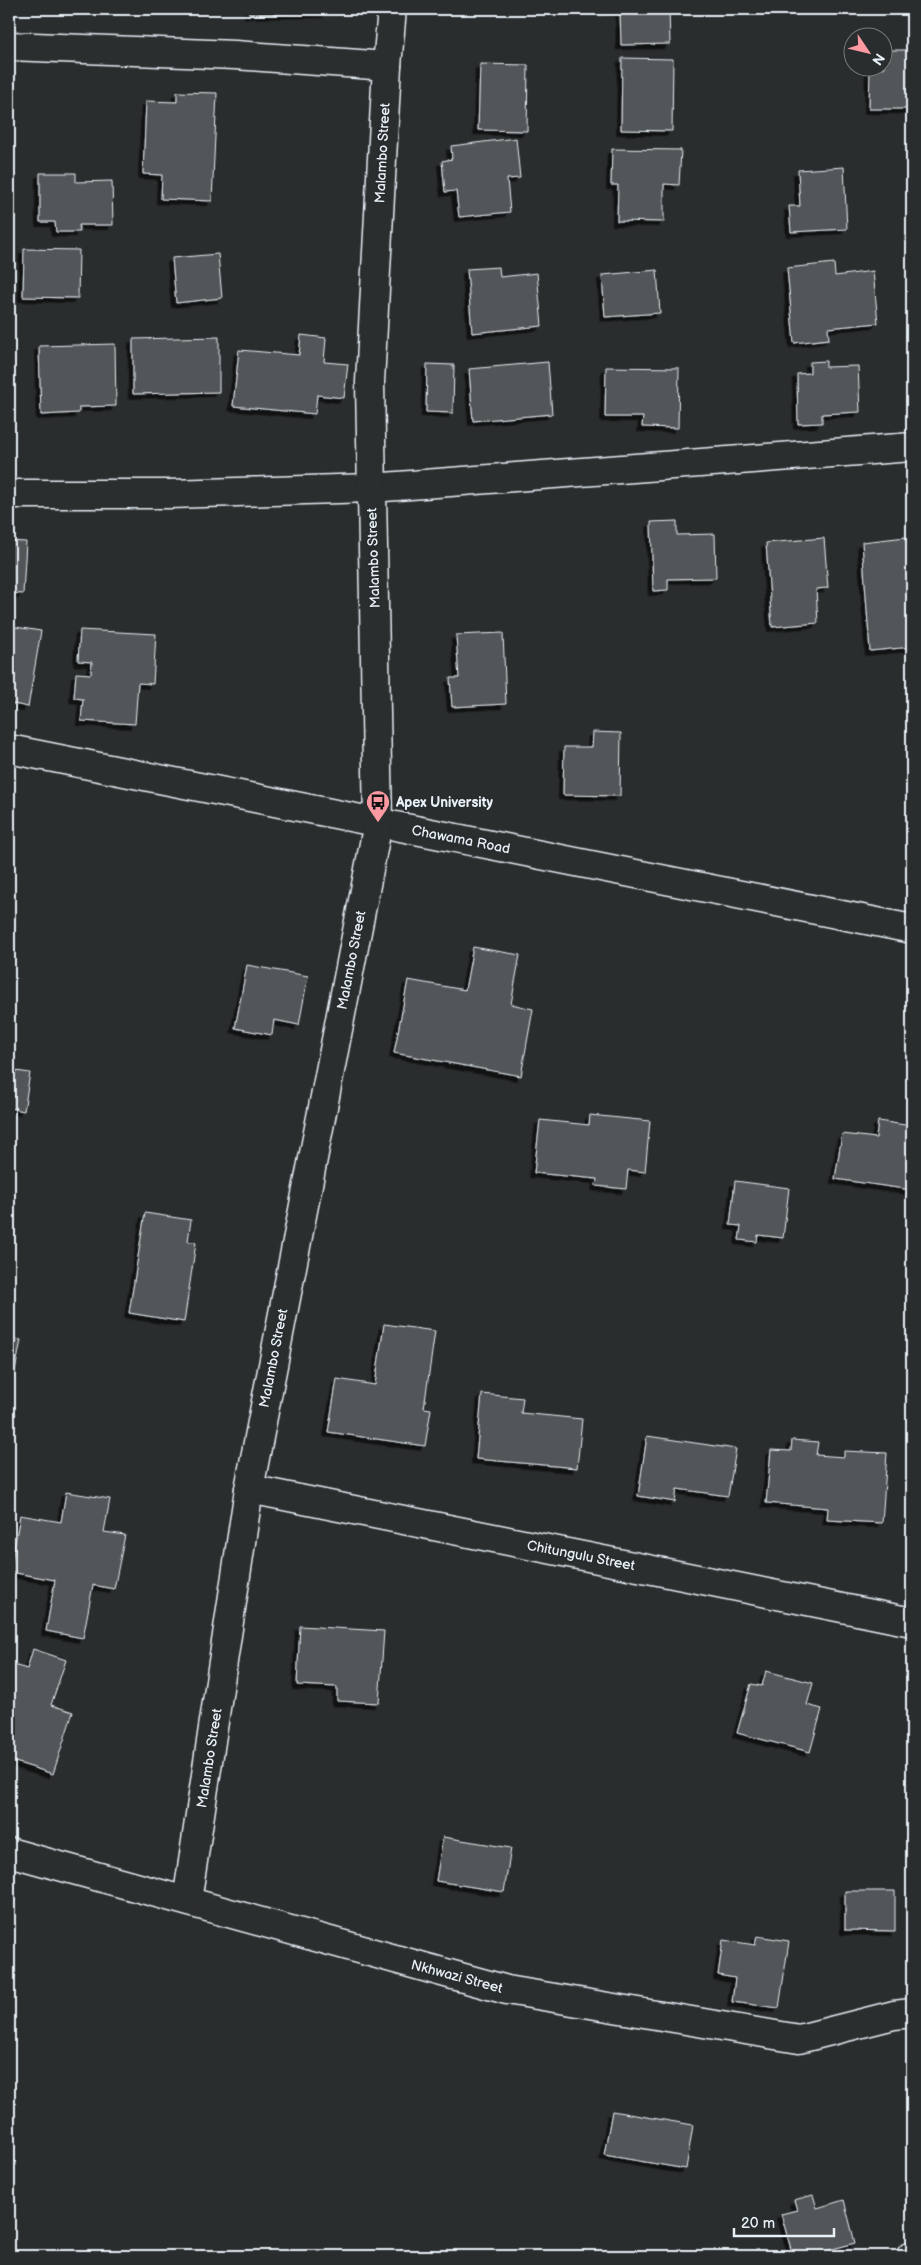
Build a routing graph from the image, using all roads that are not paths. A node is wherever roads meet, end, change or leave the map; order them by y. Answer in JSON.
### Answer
{"nodes":[{"id":1,"x":392,"y":9,"type":"edge"},
{"id":2,"x":9,"y":46,"type":"edge"},
{"id":3,"x":386,"y":66,"type":"junction"},
{"id":4,"x":912,"y":447,"type":"edge"},
{"id":5,"x":371,"y":488,"type":"junction"},
{"id":6,"x":9,"y":494,"type":"edge"},
{"id":7,"x":9,"y":749,"type":"edge"},
{"id":8,"x":378,"y":822,"type":"junction"},
{"id":9,"x":912,"y":929,"type":"edge"},
{"id":10,"x":249,"y":1489,"type":"junction"},
{"id":11,"x":912,"y":1622,"type":"edge"},
{"id":12,"x":9,"y":1852,"type":"edge"},
{"id":13,"x":187,"y":1901,"type":"junction"},
{"id":14,"x":912,"y":2013,"type":"edge"}],
"edges":[{"from":1,"to":3,"type":"street","name":"Malambo Street"},
{"from":2,"to":3,"type":"street"},
{"from":3,"to":5,"type":"street","name":"Malambo Street"},
{"from":4,"to":5,"type":"street"},
{"from":5,"to":6,"type":"street"},
{"from":5,"to":8,"type":"street","name":"Malambo Street"},
{"from":7,"to":8,"type":"street","name":"Chawama Road"},
{"from":8,"to":9,"type":"street","name":"Chawama Road"},
{"from":8,"to":10,"type":"street","name":"Malambo Street"},
{"from":10,"to":11,"type":"street","name":"Chitungulu Street"},
{"from":10,"to":13,"type":"street","name":"Malambo Street"},
{"from":12,"to":13,"type":"street","name":"Nkhwazi Street"},
{"from":13,"to":14,"type":"street","name":"Nkhwazi Street"}]}
